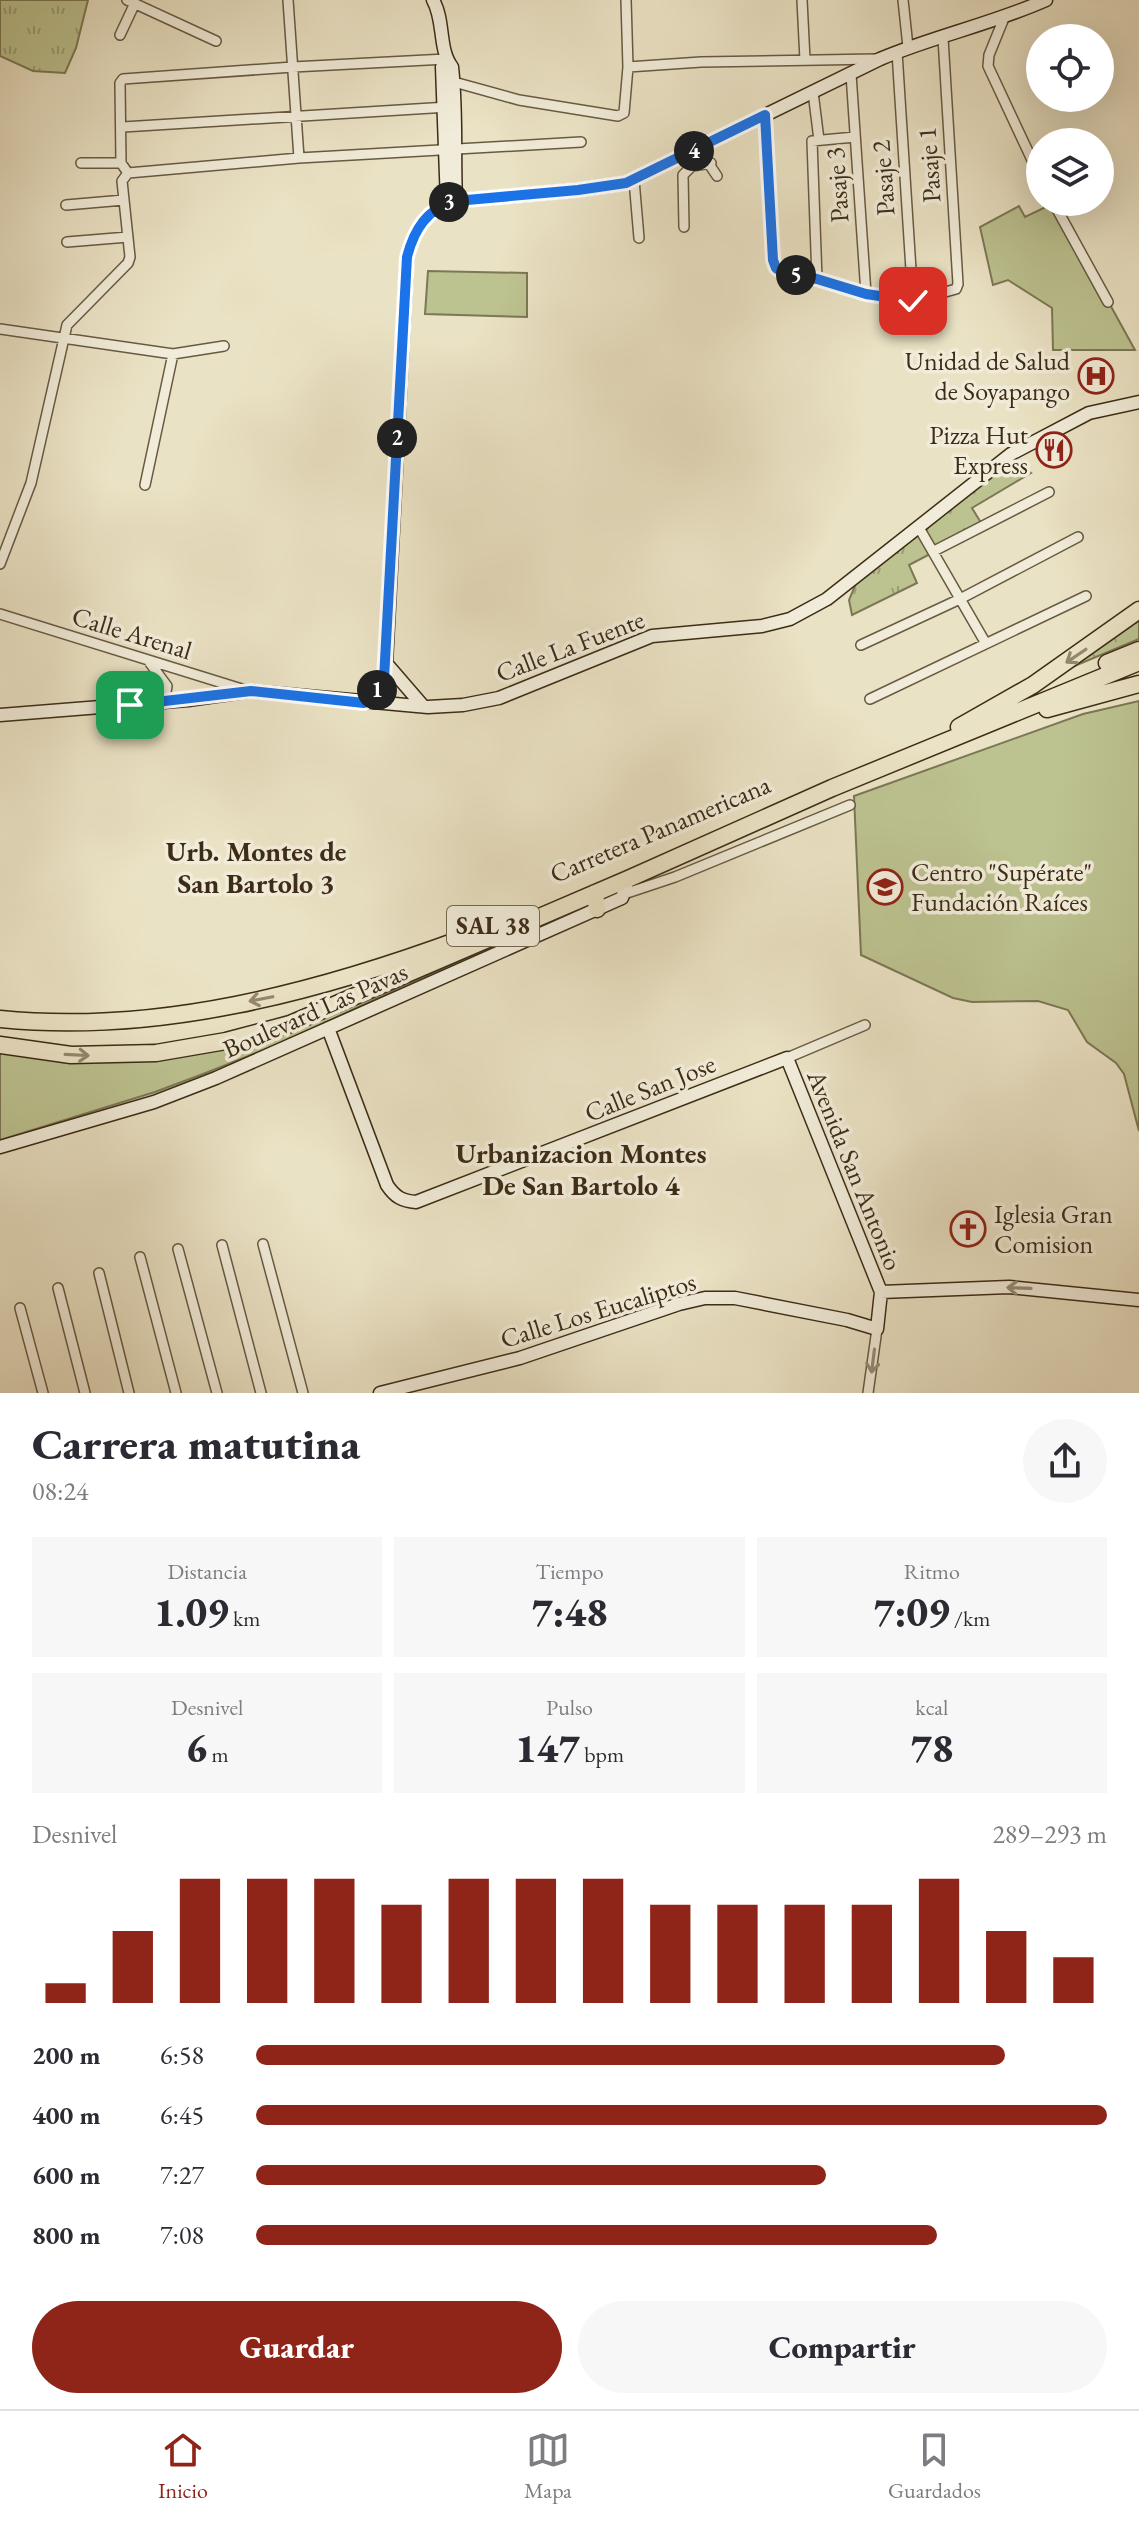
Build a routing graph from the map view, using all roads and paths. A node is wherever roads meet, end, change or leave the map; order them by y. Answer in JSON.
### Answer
{"nodes":[{"id":1,"x":288,"y":0,"type":"edge"},
{"id":2,"x":433,"y":0,"type":"edge"},
{"id":3,"x":626,"y":0,"type":"edge"},
{"id":4,"x":802,"y":0,"type":"edge"},
{"id":5,"x":903,"y":0,"type":"edge"},
{"id":6,"x":1046,"y":0,"type":"edge"},
{"id":7,"x":131,"y":2,"type":"edge"},
{"id":8,"x":1004,"y":18,"type":"junction"},
{"id":9,"x":120,"y":35,"type":"dead end"},
{"id":10,"x":943,"y":38,"type":"junction"},
{"id":11,"x":216,"y":41,"type":"dead end"},
{"id":12,"x":902,"y":50,"type":"junction"},
{"id":13,"x":446,"y":59,"type":"junction"},
{"id":14,"x":880,"y":59,"type":"junction"},
{"id":15,"x":805,"y":60,"type":"junction"},
{"id":16,"x":293,"y":67,"type":"junction"},
{"id":17,"x":628,"y":67,"type":"junction"},
{"id":18,"x":851,"y":74,"type":"junction"},
{"id":19,"x":454,"y":82,"type":"junction"},
{"id":20,"x":813,"y":92,"type":"junction"},
{"id":21,"x":449,"y":106,"type":"junction"},
{"id":22,"x":295,"y":115,"type":"junction"},
{"id":23,"x":765,"y":115,"type":"junction"},
{"id":24,"x":123,"y":127,"type":"junction"},
{"id":25,"x":855,"y":137,"type":"junction"},
{"id":26,"x":816,"y":141,"type":"junction"},
{"id":27,"x":581,"y":142,"type":"dead end"},
{"id":28,"x":1026,"y":147,"type":"edge"},
{"id":29,"x":449,"y":148,"type":"junction"},
{"id":30,"x":699,"y":149,"type":"junction"},
{"id":31,"x":299,"y":158,"type":"junction"},
{"id":32,"x":81,"y":163,"type":"dead end"},
{"id":33,"x":121,"y":163,"type":"junction"},
{"id":34,"x":711,"y":163,"type":"junction"},
{"id":35,"x":128,"y":173,"type":"junction"},
{"id":36,"x":717,"y":176,"type":"dead end"},
{"id":37,"x":634,"y":180,"type":"junction"},
{"id":38,"x":124,"y":200,"type":"junction"},
{"id":39,"x":451,"y":202,"type":"junction"},
{"id":40,"x":66,"y":205,"type":"dead end"},
{"id":41,"x":1061,"y":216,"type":"edge"},
{"id":42,"x":684,"y":227,"type":"dead end"},
{"id":43,"x":128,"y":237,"type":"junction"},
{"id":44,"x":639,"y":238,"type":"dead end"},
{"id":45,"x":67,"y":242,"type":"dead end"},
{"id":46,"x":817,"y":279,"type":"junction"},
{"id":47,"x":866,"y":294,"type":"junction"},
{"id":48,"x":913,"y":301,"type":"junction"},
{"id":49,"x":1108,"y":302,"type":"dead end"},
{"id":50,"x":0,"y":329,"type":"edge"},
{"id":51,"x":65,"y":338,"type":"junction"},
{"id":52,"x":224,"y":346,"type":"dead end"},
{"id":53,"x":173,"y":354,"type":"junction"},
{"id":54,"x":1139,"y":402,"type":"edge"},
{"id":55,"x":145,"y":485,"type":"dead end"},
{"id":56,"x":1049,"y":492,"type":"dead end"},
{"id":57,"x":918,"y":526,"type":"junction"},
{"id":58,"x":1078,"y":537,"type":"dead end"},
{"id":59,"x":934,"y":551,"type":"junction"},
{"id":60,"x":0,"y":564,"type":"edge"},
{"id":61,"x":1086,"y":596,"type":"dead end"},
{"id":62,"x":960,"y":599,"type":"junction"},
{"id":63,"x":1139,"y":610,"type":"edge"},
{"id":64,"x":0,"y":614,"type":"edge"},
{"id":65,"x":985,"y":642,"type":"junction"},
{"id":66,"x":861,"y":645,"type":"dead end"},
{"id":67,"x":1139,"y":650,"type":"edge"},
{"id":68,"x":150,"y":662,"type":"junction"},
{"id":69,"x":385,"y":662,"type":"junction"},
{"id":70,"x":1139,"y":662,"type":"edge"},
{"id":71,"x":384,"y":679,"type":"junction"},
{"id":72,"x":1139,"y":684,"type":"edge"},
{"id":73,"x":251,"y":691,"type":"junction"},
{"id":74,"x":870,"y":699,"type":"dead end"},
{"id":75,"x":159,"y":703,"type":"junction"},
{"id":76,"x":364,"y":703,"type":"junction"},
{"id":77,"x":384,"y":703,"type":"junction"},
{"id":78,"x":423,"y":706,"type":"junction"},
{"id":79,"x":0,"y":715,"type":"edge"},
{"id":80,"x":958,"y":727,"type":"junction"},
{"id":81,"x":931,"y":747,"type":"junction"},
{"id":82,"x":850,"y":805,"type":"dead end"},
{"id":83,"x":626,"y":886,"type":"junction"},
{"id":84,"x":596,"y":901,"type":"junction"},
{"id":85,"x":0,"y":1019,"type":"edge"},
{"id":86,"x":865,"y":1025,"type":"dead end"},
{"id":87,"x":328,"y":1028,"type":"junction"},
{"id":88,"x":0,"y":1045,"type":"edge"},
{"id":89,"x":787,"y":1058,"type":"junction"},
{"id":90,"x":0,"y":1147,"type":"edge"},
{"id":91,"x":263,"y":1244,"type":"dead end"},
{"id":92,"x":222,"y":1245,"type":"dead end"},
{"id":93,"x":178,"y":1249,"type":"dead end"},
{"id":94,"x":140,"y":1257,"type":"dead end"},
{"id":95,"x":99,"y":1273,"type":"dead end"},
{"id":96,"x":58,"y":1288,"type":"dead end"},
{"id":97,"x":881,"y":1292,"type":"junction"},
{"id":98,"x":1139,"y":1300,"type":"edge"},
{"id":99,"x":20,"y":1308,"type":"dead end"},
{"id":100,"x":877,"y":1329,"type":"junction"},
{"id":101,"x":43,"y":1393,"type":"edge"},
{"id":102,"x":85,"y":1393,"type":"edge"},
{"id":103,"x":129,"y":1393,"type":"edge"},
{"id":104,"x":176,"y":1393,"type":"edge"},
{"id":105,"x":217,"y":1393,"type":"edge"},
{"id":106,"x":261,"y":1393,"type":"edge"},
{"id":107,"x":303,"y":1393,"type":"edge"},
{"id":108,"x":380,"y":1393,"type":"edge"},
{"id":109,"x":868,"y":1393,"type":"edge"}],
"edges":[{"from":1,"to":16,"type":"street"},
{"from":2,"to":13,"type":"street"},
{"from":3,"to":17,"type":"street"},
{"from":4,"to":15,"type":"street"},
{"from":5,"to":12,"type":"street","name":"Pasaje 2"},
{"from":6,"to":8,"type":"street"},
{"from":7,"to":9,"type":"street"},
{"from":7,"to":11,"type":"street"},
{"from":8,"to":10,"type":"street"},
{"from":8,"to":28,"type":"street"},
{"from":10,"to":12,"type":"street"},
{"from":10,"to":48,"type":"street","name":"Pasaje 1"},
{"from":12,"to":14,"type":"street"},
{"from":12,"to":48,"type":"street","name":"Pasaje 2"},
{"from":13,"to":16,"type":"street"},
{"from":13,"to":19,"type":"street"},
{"from":13,"to":21,"type":"street"},
{"from":14,"to":15,"type":"street"},
{"from":14,"to":18,"type":"street"},
{"from":15,"to":17,"type":"street"},
{"from":16,"to":22,"type":"street"},
{"from":16,"to":24,"type":"street"},
{"from":17,"to":19,"type":"street"},
{"from":18,"to":20,"type":"street"},
{"from":18,"to":25,"type":"street","name":"Pasaje 3"},
{"from":19,"to":21,"type":"street"},
{"from":20,"to":23,"type":"street"},
{"from":20,"to":26,"type":"street"},
{"from":21,"to":22,"type":"street"},
{"from":21,"to":29,"type":"street"},
{"from":22,"to":24,"type":"street"},
{"from":22,"to":31,"type":"street"},
{"from":23,"to":30,"type":"street"},
{"from":23,"to":46,"type":"street"},
{"from":24,"to":33,"type":"street"},
{"from":25,"to":26,"type":"street"},
{"from":25,"to":47,"type":"street","name":"Pasaje 3"},
{"from":26,"to":46,"type":"street"},
{"from":27,"to":29,"type":"street"},
{"from":29,"to":31,"type":"street"},
{"from":29,"to":39,"type":"street"},
{"from":30,"to":34,"type":"street"},
{"from":30,"to":37,"type":"street"},
{"from":31,"to":35,"type":"street"},
{"from":32,"to":33,"type":"street"},
{"from":33,"to":35,"type":"street"},
{"from":34,"to":36,"type":"street"},
{"from":34,"to":42,"type":"street"},
{"from":35,"to":38,"type":"street"},
{"from":37,"to":39,"type":"street"},
{"from":37,"to":44,"type":"street"},
{"from":38,"to":40,"type":"street"},
{"from":38,"to":43,"type":"street"},
{"from":39,"to":69,"type":"street"},
{"from":41,"to":49,"type":"street"},
{"from":43,"to":45,"type":"street"},
{"from":43,"to":51,"type":"street"},
{"from":46,"to":47,"type":"street"},
{"from":47,"to":48,"type":"street"},
{"from":50,"to":51,"type":"street"},
{"from":51,"to":53,"type":"street"},
{"from":51,"to":60,"type":"street"},
{"from":52,"to":53,"type":"street"},
{"from":53,"to":55,"type":"street"},
{"from":54,"to":57,"type":"street","name":"Calle La Fuente"},
{"from":56,"to":59,"type":"street"},
{"from":57,"to":59,"type":"street"},
{"from":57,"to":78,"type":"street","name":"Calle La Fuente"},
{"from":58,"to":62,"type":"street"},
{"from":59,"to":62,"type":"street"},
{"from":61,"to":65,"type":"street"},
{"from":62,"to":65,"type":"street"},
{"from":62,"to":66,"type":"street"},
{"from":63,"to":80,"type":"highway","one_way":true},
{"from":64,"to":68,"type":"street","name":"Calle Arenal"},
{"from":65,"to":74,"type":"street"},
{"from":67,"to":80,"type":"highway","number":"SAL 38"},
{"from":68,"to":73,"type":"street","name":"Calle Arenal"},
{"from":68,"to":75,"type":"street"},
{"from":69,"to":71,"type":"street"},
{"from":69,"to":78,"type":"street"},
{"from":70,"to":81,"type":"highway","number":"SAL 38"},
{"from":71,"to":76,"type":"street"},
{"from":71,"to":77,"type":"street"},
{"from":72,"to":81,"type":"highway"},
{"from":73,"to":75,"type":"street","name":"Calle La Fuente"},
{"from":73,"to":76,"type":"street","name":"Calle La Fuente"},
{"from":75,"to":79,"type":"street","name":"Calle La Fuente"},
{"from":76,"to":77,"type":"street","name":"Calle La Fuente"},
{"from":77,"to":78,"type":"street","name":"Calle La Fuente"},
{"from":80,"to":85,"type":"highway","name":"Carretera Panamericana","number":"SAL 38","one_way":true},
{"from":81,"to":83,"type":"highway","name":"Carretera Panamericana","number":"SAL 38"},
{"from":82,"to":83,"type":"street"},
{"from":83,"to":84,"type":"highway","name":"Carretera Panamericana","number":"SAL 38"},
{"from":84,"to":87,"type":"street","name":"Boulevard Las Pavas"},
{"from":88,"to":84,"type":"highway","name":"Carretera Panamericana","number":"SAL 38","one_way":true},
{"from":86,"to":89,"type":"street","name":"Calle San Jose"},
{"from":87,"to":89,"type":"street","name":"Calle San Jose"},
{"from":87,"to":90,"type":"street","name":"Boulevard Las Pavas"},
{"from":89,"to":97,"type":"street","name":"Avenida San Antonio"},
{"from":91,"to":107,"type":"street"},
{"from":92,"to":106,"type":"street"},
{"from":93,"to":105,"type":"street"},
{"from":94,"to":104,"type":"street"},
{"from":95,"to":103,"type":"street"},
{"from":96,"to":102,"type":"street"},
{"from":98,"to":97,"type":"street","one_way":true},
{"from":97,"to":100,"type":"street","name":"Avenida San Antonio"},
{"from":99,"to":101,"type":"street"},
{"from":100,"to":108,"type":"street","name":"Calle Los Eucaliptos"},
{"from":100,"to":109,"type":"street","name":"Avenida San Antonio","one_way":true}]}
